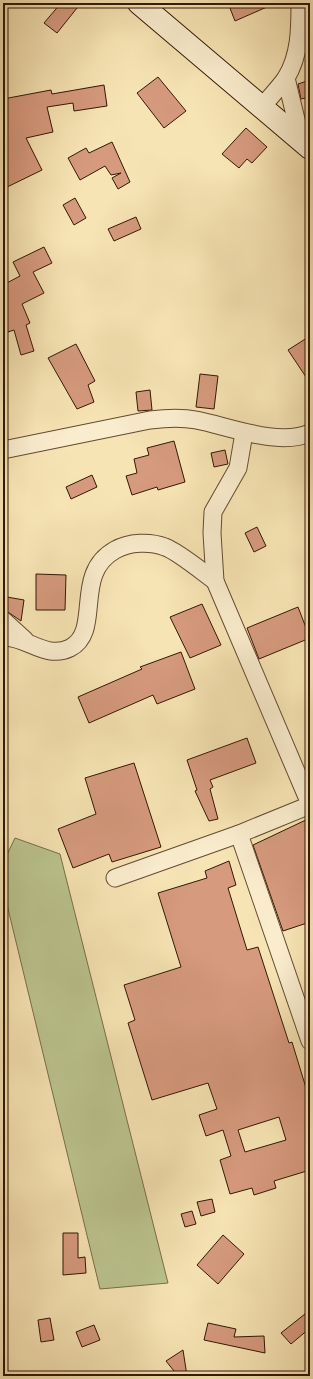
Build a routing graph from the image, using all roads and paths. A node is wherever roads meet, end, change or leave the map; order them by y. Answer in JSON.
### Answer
{"nodes":[{"id":1,"x":140,"y":3,"type":"edge"},
{"id":2,"x":300,"y":3,"type":"edge"},
{"id":3,"x":286,"y":78,"type":"junction"},
{"id":4,"x":262,"y":106,"type":"junction"},
{"id":5,"x":306,"y":144,"type":"edge"},
{"id":6,"x":244,"y":433,"type":"junction"},
{"id":7,"x":310,"y":433,"type":"edge"},
{"id":8,"x":3,"y":450,"type":"edge"},
{"id":9,"x":215,"y":581,"type":"junction"},
{"id":10,"x":3,"y":620,"type":"edge"},
{"id":11,"x":3,"y":637,"type":"edge"},
{"id":12,"x":29,"y":644,"type":"junction"},
{"id":13,"x":310,"y":804,"type":"edge"},
{"id":14,"x":239,"y":834,"type":"junction"},
{"id":15,"x":114,"y":878,"type":"dead end"},
{"id":16,"x":310,"y":1040,"type":"edge"}],
"edges":[{"from":1,"to":4,"type":"street"},
{"from":2,"to":3,"type":"street"},
{"from":3,"to":4,"type":"street"},
{"from":3,"to":5,"type":"street"},
{"from":4,"to":5,"type":"street"},
{"from":6,"to":7,"type":"street"},
{"from":6,"to":8,"type":"street"},
{"from":6,"to":9,"type":"street"},
{"from":9,"to":12,"type":"street"},
{"from":9,"to":13,"type":"street"},
{"from":10,"to":12,"type":"street"},
{"from":11,"to":12,"type":"street"},
{"from":13,"to":14,"type":"street"},
{"from":14,"to":15,"type":"street"},
{"from":14,"to":16,"type":"street"}]}
